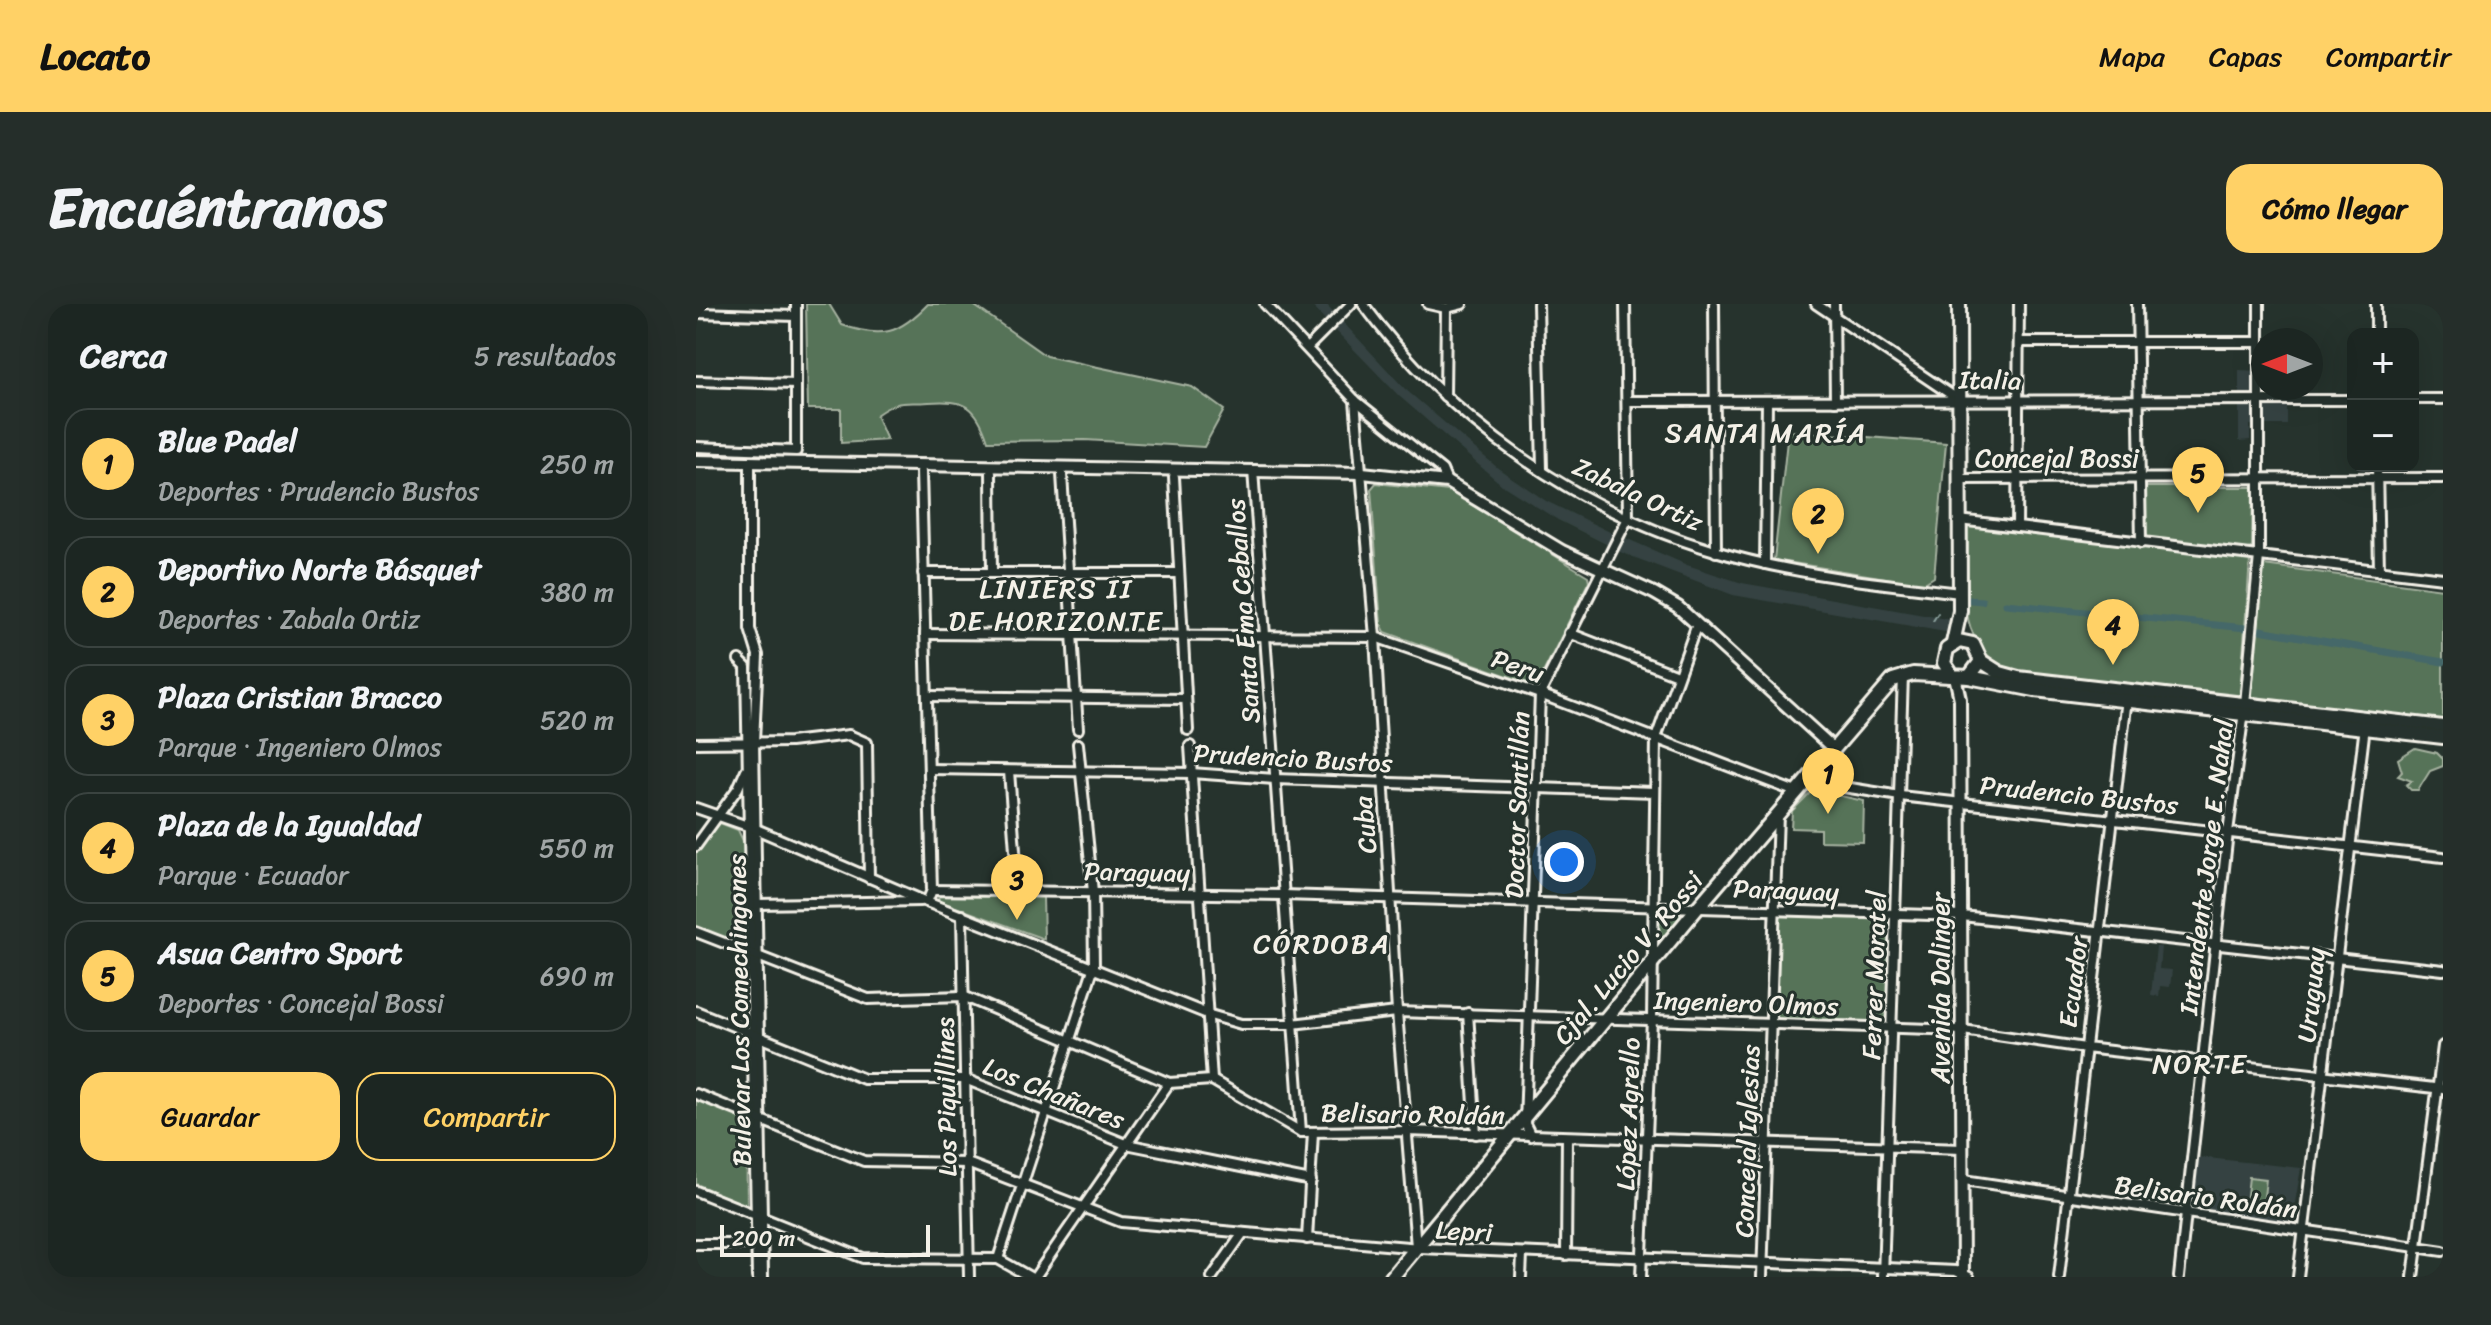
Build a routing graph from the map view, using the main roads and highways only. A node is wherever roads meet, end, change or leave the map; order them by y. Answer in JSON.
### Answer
{"nodes":[{"id":1,"x":1959,"y":304,"type":"edge"},
{"id":2,"x":1960,"y":611,"type":"junction"},
{"id":3,"x":1967,"y":642,"type":"junction"},
{"id":4,"x":1953,"y":643,"type":"junction"},
{"id":5,"x":1944,"y":660,"type":"junction"},
{"id":6,"x":1981,"y":661,"type":"junction"},
{"id":7,"x":1908,"y":674,"type":"junction"},
{"id":8,"x":1961,"y":676,"type":"junction"},
{"id":9,"x":2127,"y":696,"type":"junction"},
{"id":10,"x":2365,"y":723,"type":"junction"},
{"id":11,"x":2443,"y":727,"type":"edge"},
{"id":12,"x":2443,"y":737,"type":"edge"},
{"id":13,"x":1392,"y":1277,"type":"edge"}],
"edges":[{"from":1,"to":2,"type":"main road"},
{"from":2,"to":3,"type":"main road"},
{"from":2,"to":4,"type":"main road"},
{"from":3,"to":4,"type":"main road"},
{"from":3,"to":6,"type":"main road"},
{"from":4,"to":5,"type":"main road"},
{"from":5,"to":7,"type":"main road","name":"Cjal. Lucio V. Rossi"},
{"from":5,"to":8,"type":"main road"},
{"from":6,"to":8,"type":"main road"},
{"from":6,"to":9,"type":"main road"},
{"from":7,"to":8,"type":"main road"},
{"from":7,"to":13,"type":"main road","name":"Cjal. Lucio V. Rossi"},
{"from":8,"to":9,"type":"main road"},
{"from":9,"to":10,"type":"main road"},
{"from":10,"to":11,"type":"main road"},
{"from":10,"to":12,"type":"main road"}]}
